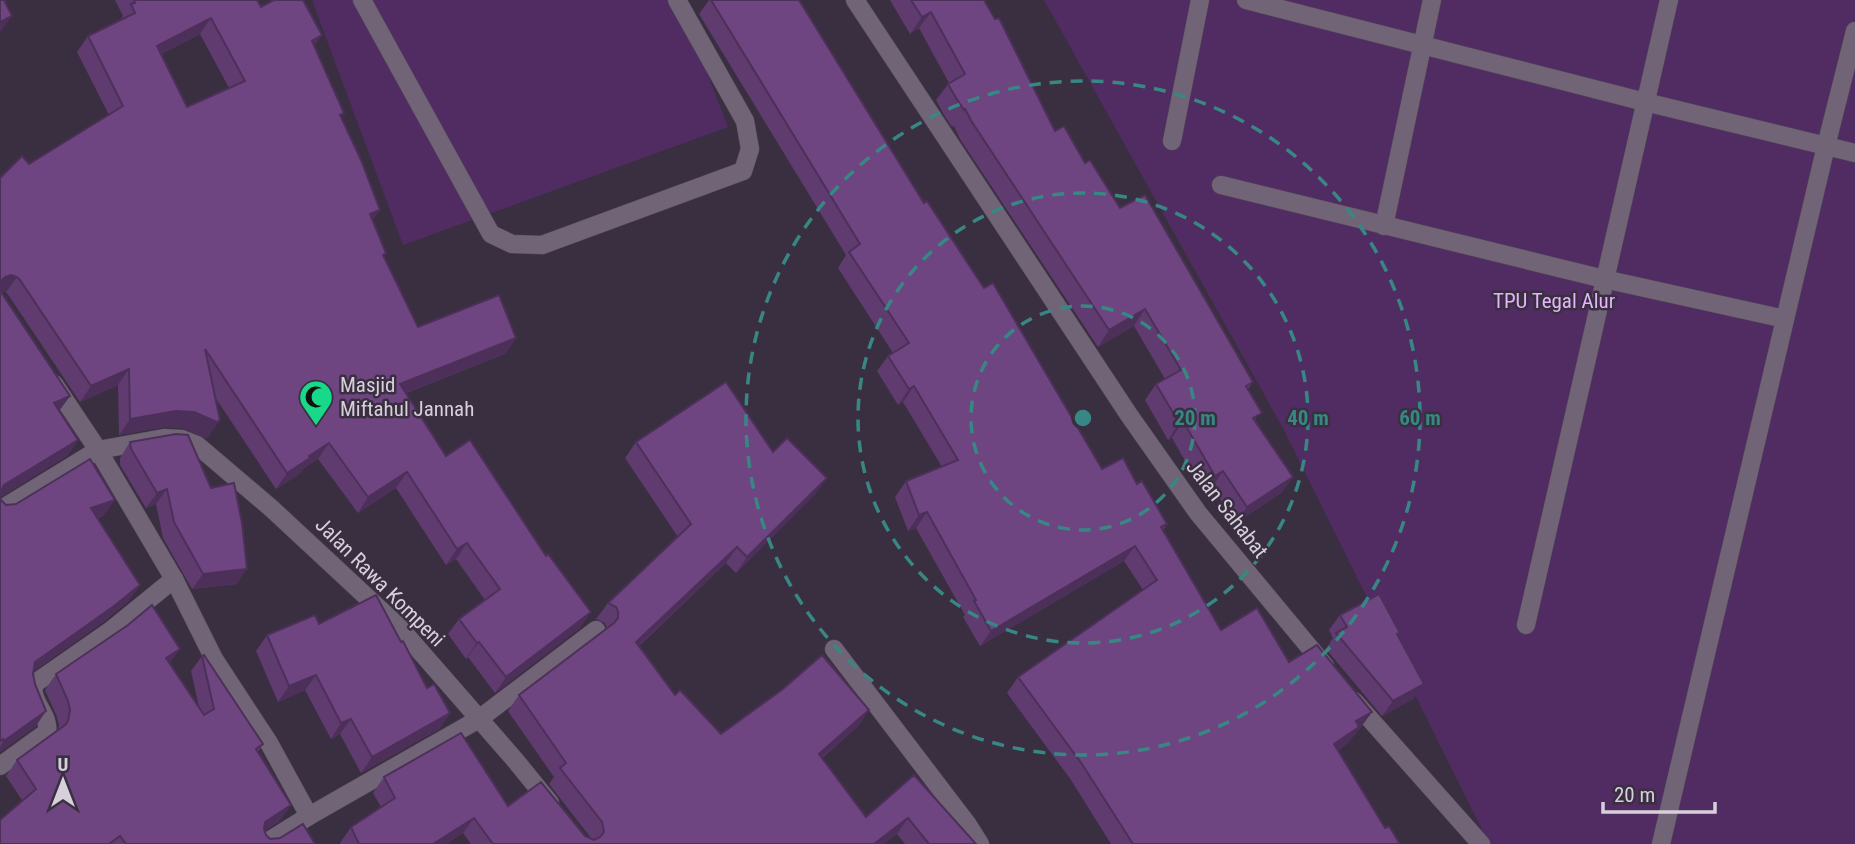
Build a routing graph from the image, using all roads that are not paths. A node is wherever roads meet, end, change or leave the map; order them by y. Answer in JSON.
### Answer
{"nodes":[{"id":1,"x":363,"y":0,"type":"edge"},
{"id":2,"x":677,"y":0,"type":"edge"},
{"id":3,"x":856,"y":0,"type":"edge"},
{"id":4,"x":1200,"y":0,"type":"edge"},
{"id":5,"x":1247,"y":0,"type":"edge"},
{"id":6,"x":1432,"y":0,"type":"edge"},
{"id":7,"x":1669,"y":0,"type":"edge"},
{"id":8,"x":1855,"y":31,"type":"edge"},
{"id":9,"x":1422,"y":46,"type":"junction"},
{"id":10,"x":1645,"y":102,"type":"junction"},
{"id":11,"x":1172,"y":141,"type":"dead end"},
{"id":12,"x":1826,"y":146,"type":"junction"},
{"id":13,"x":1855,"y":153,"type":"edge"},
{"id":14,"x":1221,"y":186,"type":"dead end"},
{"id":15,"x":1384,"y":226,"type":"junction"},
{"id":16,"x":1604,"y":279,"type":"junction"},
{"id":17,"x":1785,"y":318,"type":"junction"},
{"id":18,"x":44,"y":369,"type":"edge"},
{"id":19,"x":98,"y":450,"type":"junction"},
{"id":20,"x":0,"y":510,"type":"edge"},
{"id":21,"x":174,"y":579,"type":"junction"},
{"id":22,"x":1526,"y":625,"type":"dead end"},
{"id":23,"x":596,"y":630,"type":"dead end"},
{"id":24,"x":834,"y":649,"type":"dead end"},
{"id":25,"x":479,"y":719,"type":"junction"},
{"id":26,"x":0,"y":766,"type":"edge"},
{"id":27,"x":557,"y":813,"type":"edge"},
{"id":28,"x":309,"y":816,"type":"junction"},
{"id":29,"x":264,"y":844,"type":"edge"},
{"id":30,"x":980,"y":844,"type":"edge"},
{"id":31,"x":1481,"y":844,"type":"edge"},
{"id":32,"x":1661,"y":844,"type":"edge"}],
"edges":[{"from":1,"to":2,"type":"street"},
{"from":3,"to":31,"type":"street","name":"Jalan Sahabat"},
{"from":4,"to":11,"type":"street"},
{"from":5,"to":9,"type":"street"},
{"from":6,"to":9,"type":"street"},
{"from":7,"to":10,"type":"street"},
{"from":8,"to":12,"type":"street"},
{"from":9,"to":10,"type":"street"},
{"from":9,"to":15,"type":"street"},
{"from":10,"to":12,"type":"street"},
{"from":10,"to":16,"type":"street"},
{"from":12,"to":13,"type":"street"},
{"from":12,"to":17,"type":"street"},
{"from":14,"to":15,"type":"street"},
{"from":15,"to":16,"type":"street"},
{"from":16,"to":17,"type":"street"},
{"from":16,"to":22,"type":"street"},
{"from":17,"to":32,"type":"street"},
{"from":18,"to":19,"type":"street"},
{"from":19,"to":20,"type":"street","name":"Jalan Rawa Kompeni"},
{"from":19,"to":21,"type":"street"},
{"from":19,"to":25,"type":"street","name":"Jalan Rawa Kompeni"},
{"from":21,"to":26,"type":"street"},
{"from":21,"to":28,"type":"street"},
{"from":23,"to":25,"type":"street"},
{"from":24,"to":30,"type":"street"},
{"from":25,"to":27,"type":"street","name":"Jalan Rawa Kompeni"},
{"from":25,"to":28,"type":"street"},
{"from":28,"to":29,"type":"street"}]}
